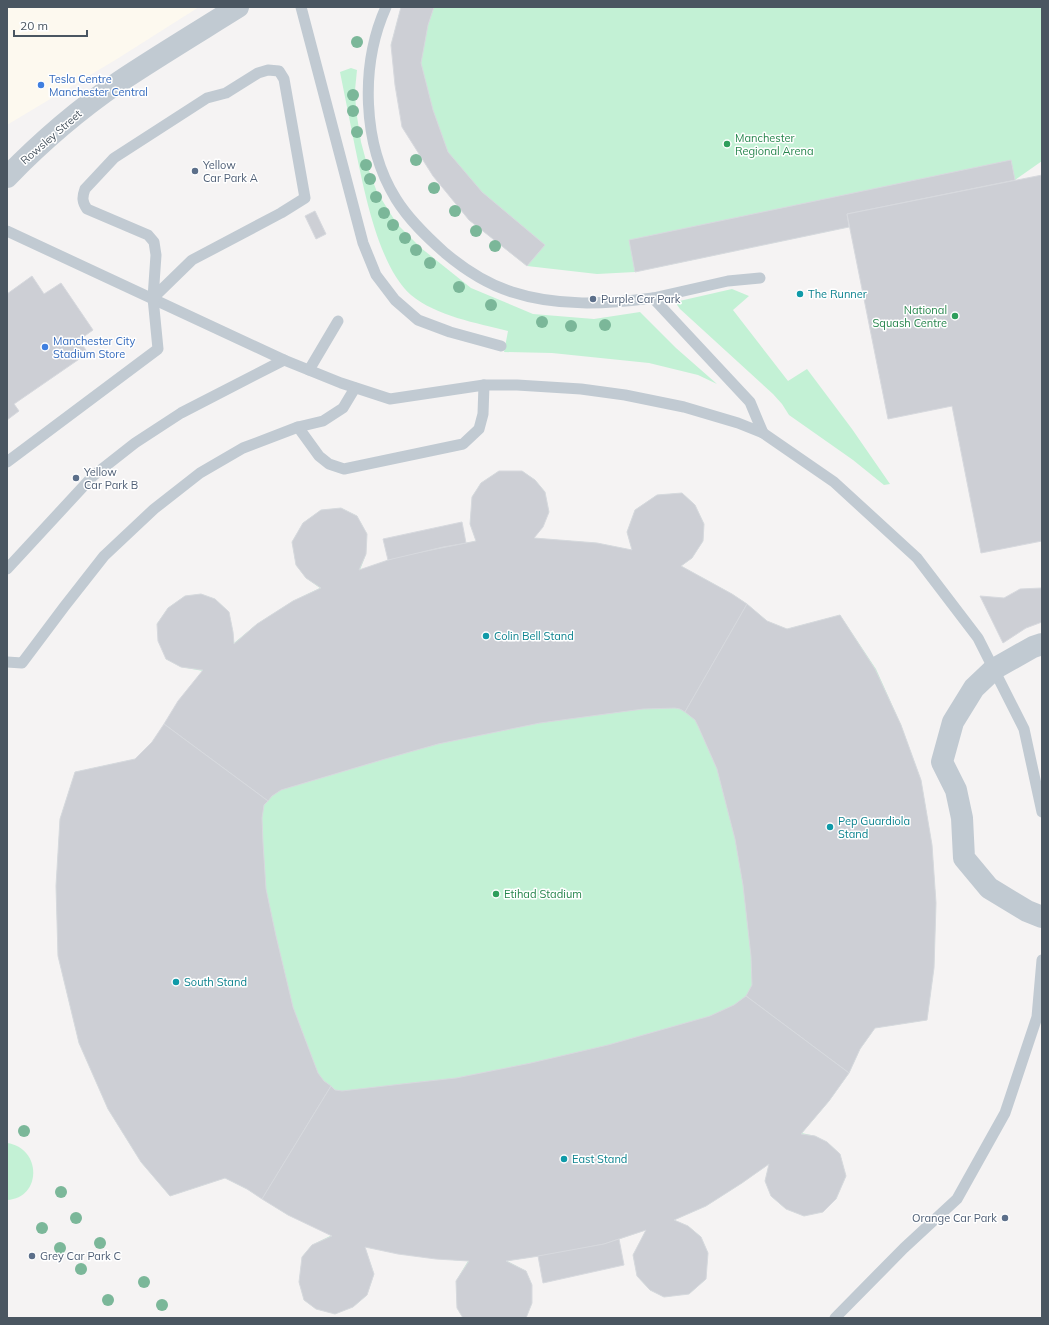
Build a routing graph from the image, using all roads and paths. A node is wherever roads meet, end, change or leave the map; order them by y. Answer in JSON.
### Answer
{"nodes":[{"id":1,"x":238,"y":7,"type":"edge"},
{"id":2,"x":301,"y":7,"type":"edge"},
{"id":3,"x":386,"y":7,"type":"edge"},
{"id":4,"x":7,"y":177,"type":"edge"},
{"id":5,"x":7,"y":231,"type":"edge"},
{"id":6,"x":760,"y":278,"type":"dead end"},
{"id":7,"x":153,"y":298,"type":"junction"},
{"id":8,"x":653,"y":298,"type":"junction"},
{"id":9,"x":338,"y":322,"type":"dead end"},
{"id":10,"x":501,"y":346,"type":"dead end"},
{"id":11,"x":284,"y":360,"type":"junction"},
{"id":12,"x":309,"y":370,"type":"junction"},
{"id":13,"x":484,"y":385,"type":"junction"},
{"id":14,"x":355,"y":388,"type":"junction"},
{"id":15,"x":298,"y":427,"type":"junction"},
{"id":16,"x":762,"y":433,"type":"junction"},
{"id":17,"x":7,"y":462,"type":"edge"},
{"id":18,"x":7,"y":569,"type":"edge"},
{"id":19,"x":1042,"y":644,"type":"edge"},
{"id":20,"x":7,"y":662,"type":"edge"},
{"id":21,"x":994,"y":669,"type":"junction"},
{"id":22,"x":1042,"y":812,"type":"edge"},
{"id":23,"x":1042,"y":917,"type":"edge"},
{"id":24,"x":1042,"y":960,"type":"edge"},
{"id":25,"x":835,"y":1318,"type":"edge"}],
"edges":[{"from":1,"to":4,"type":"street","name":"Rowsley Street"},
{"from":2,"to":10,"type":"lane"},
{"from":3,"to":8,"type":"lane"},
{"from":5,"to":7,"type":"lane"},
{"from":6,"to":8,"type":"lane"},
{"from":7,"to":7,"type":"lane"},
{"from":7,"to":11,"type":"lane"},
{"from":7,"to":17,"type":"lane"},
{"from":8,"to":16,"type":"lane"},
{"from":9,"to":12,"type":"lane"},
{"from":11,"to":12,"type":"lane"},
{"from":11,"to":18,"type":"lane"},
{"from":12,"to":14,"type":"lane"},
{"from":13,"to":14,"type":"lane"},
{"from":13,"to":15,"type":"lane"},
{"from":13,"to":16,"type":"lane"},
{"from":14,"to":15,"type":"lane"},
{"from":15,"to":20,"type":"lane"},
{"from":16,"to":21,"type":"lane"},
{"from":19,"to":21,"type":"street"},
{"from":21,"to":22,"type":"lane"},
{"from":21,"to":23,"type":"street"},
{"from":24,"to":25,"type":"lane"}]}
